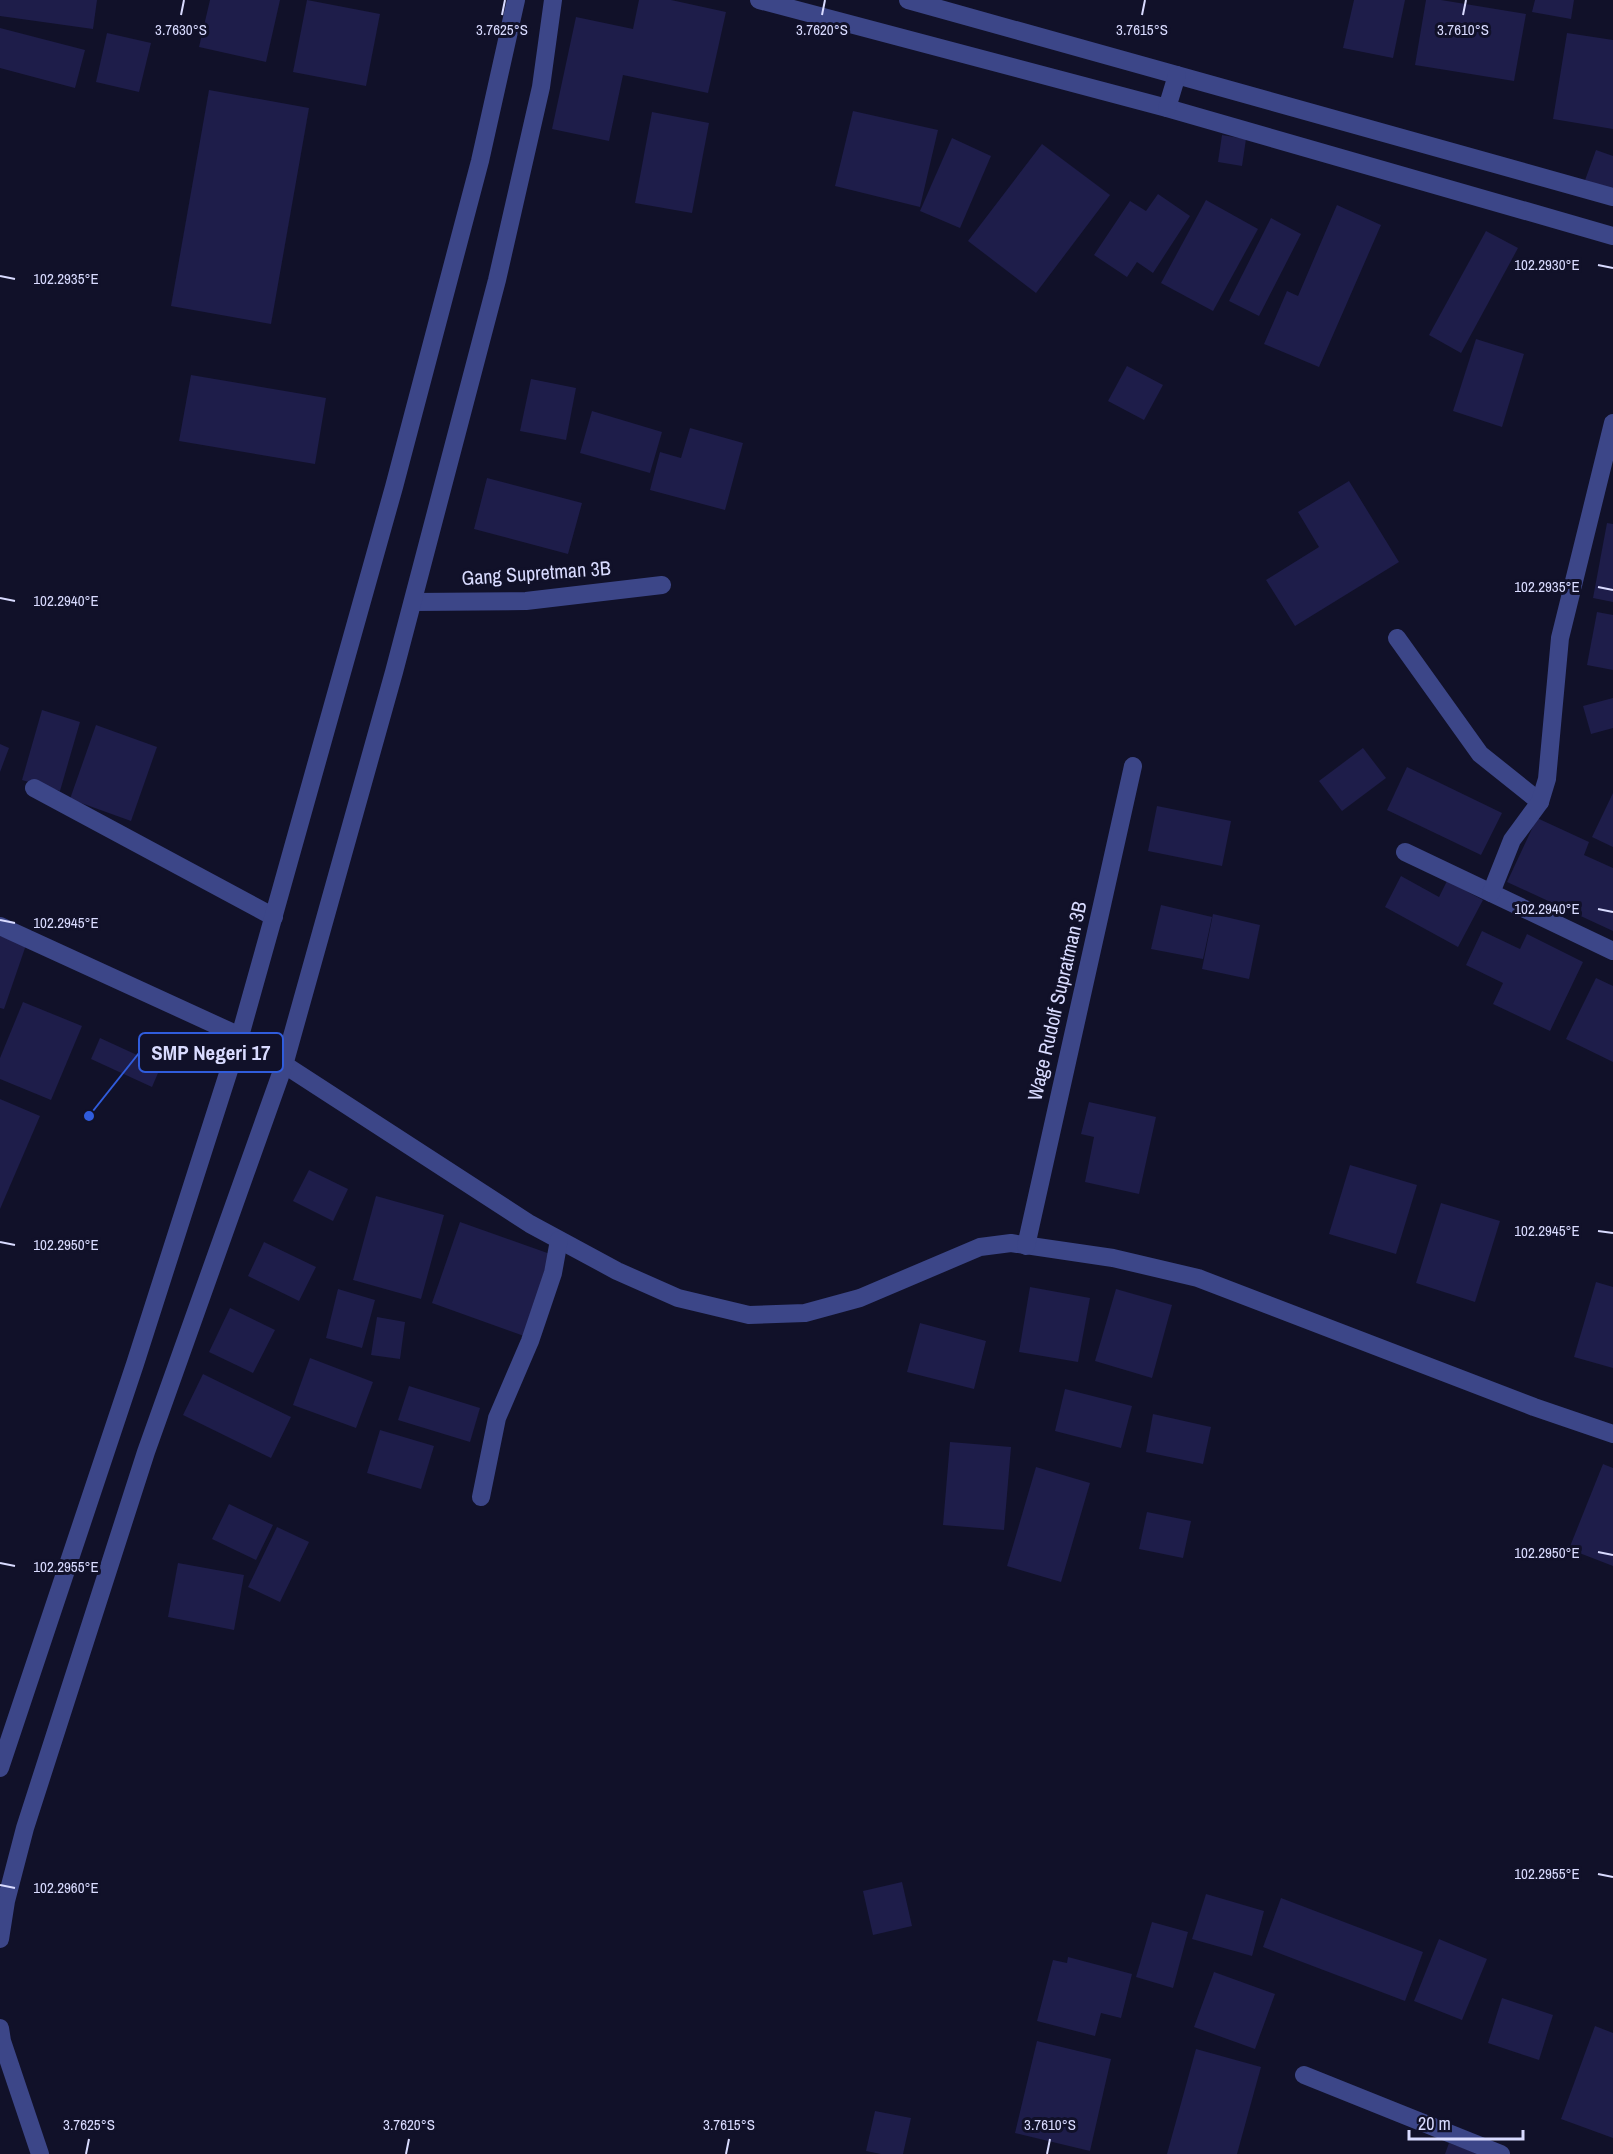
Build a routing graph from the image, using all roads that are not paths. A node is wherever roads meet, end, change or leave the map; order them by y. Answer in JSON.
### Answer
{"nodes":[{"id":1,"x":516,"y":0,"type":"edge"},
{"id":2,"x":553,"y":0,"type":"edge"},
{"id":3,"x":759,"y":0,"type":"edge"},
{"id":4,"x":908,"y":0,"type":"edge"},
{"id":5,"x":1177,"y":75,"type":"junction"},
{"id":6,"x":1167,"y":108,"type":"junction"},
{"id":7,"x":1613,"y":197,"type":"edge"},
{"id":8,"x":1613,"y":236,"type":"edge"},
{"id":9,"x":1613,"y":423,"type":"edge"},
{"id":10,"x":662,"y":585,"type":"dead end"},
{"id":11,"x":412,"y":602,"type":"junction"},
{"id":12,"x":1397,"y":638,"type":"dead end"},
{"id":13,"x":1133,"y":766,"type":"dead end"},
{"id":14,"x":34,"y":788,"type":"dead end"},
{"id":15,"x":1540,"y":801,"type":"junction"},
{"id":16,"x":1405,"y":852,"type":"dead end"},
{"id":17,"x":1491,"y":893,"type":"junction"},
{"id":18,"x":274,"y":917,"type":"junction"},
{"id":19,"x":0,"y":926,"type":"edge"},
{"id":20,"x":1613,"y":951,"type":"edge"},
{"id":21,"x":240,"y":1036,"type":"junction"},
{"id":22,"x":284,"y":1065,"type":"junction"},
{"id":23,"x":559,"y":1240,"type":"junction"},
{"id":24,"x":1026,"y":1245,"type":"junction"},
{"id":25,"x":1613,"y":1434,"type":"edge"},
{"id":26,"x":481,"y":1497,"type":"dead end"},
{"id":27,"x":0,"y":1768,"type":"edge"},
{"id":28,"x":0,"y":1939,"type":"edge"},
{"id":29,"x":0,"y":2028,"type":"edge"},
{"id":30,"x":1304,"y":2075,"type":"dead end"},
{"id":31,"x":40,"y":2154,"type":"edge"},
{"id":32,"x":1501,"y":2154,"type":"edge"}],
"edges":[{"from":1,"to":18,"type":"street"},
{"from":2,"to":11,"type":"street"},
{"from":3,"to":6,"type":"street"},
{"from":4,"to":5,"type":"street"},
{"from":5,"to":6,"type":"street"},
{"from":5,"to":7,"type":"street"},
{"from":6,"to":8,"type":"street"},
{"from":9,"to":15,"type":"street"},
{"from":10,"to":11,"type":"street","name":"Gang Supretman 3B"},
{"from":11,"to":22,"type":"street"},
{"from":12,"to":15,"type":"street"},
{"from":13,"to":24,"type":"street","name":"Wage Rudolf Supratman 3B"},
{"from":14,"to":18,"type":"street"},
{"from":15,"to":17,"type":"street"},
{"from":16,"to":17,"type":"street"},
{"from":17,"to":20,"type":"street"},
{"from":18,"to":21,"type":"street"},
{"from":19,"to":21,"type":"street"},
{"from":21,"to":22,"type":"street"},
{"from":21,"to":27,"type":"street"},
{"from":22,"to":23,"type":"street"},
{"from":22,"to":28,"type":"street"},
{"from":23,"to":24,"type":"street"},
{"from":23,"to":26,"type":"street"},
{"from":24,"to":25,"type":"street"},
{"from":29,"to":31,"type":"street"},
{"from":30,"to":32,"type":"street"}]}
